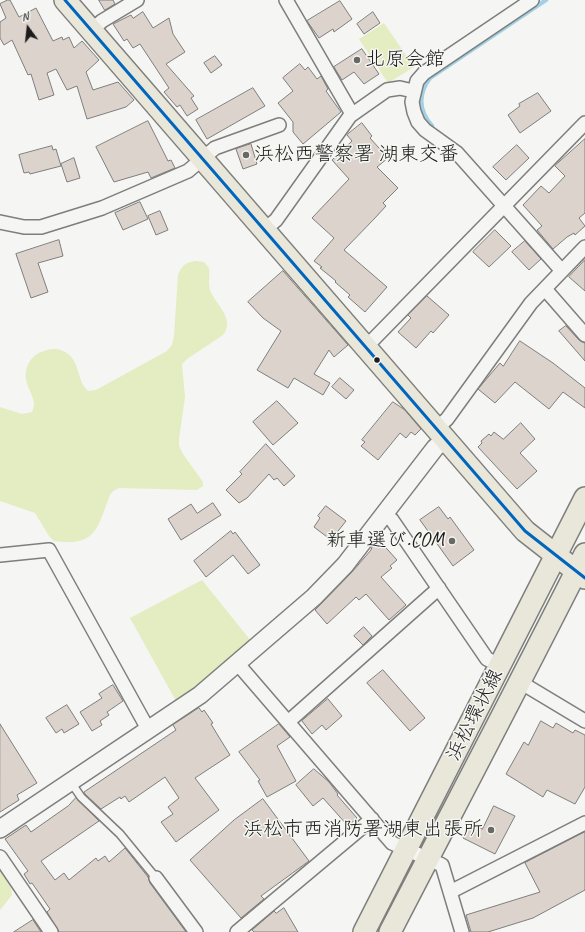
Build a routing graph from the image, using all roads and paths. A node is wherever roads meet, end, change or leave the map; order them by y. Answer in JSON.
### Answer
{"nodes":[{"id":1,"x":64,"y":0,"type":"edge"},
{"id":2,"x":137,"y":0,"type":"edge"},
{"id":3,"x":286,"y":0,"type":"edge"},
{"id":4,"x":532,"y":0,"type":"edge"},
{"id":5,"x":91,"y":31,"type":"junction"},
{"id":6,"x":414,"y":91,"type":"junction"},
{"id":7,"x":352,"y":114,"type":"junction"},
{"id":8,"x":585,"y":123,"type":"edge"},
{"id":9,"x":279,"y":125,"type":"dead end"},
{"id":10,"x":202,"y":159,"type":"junction"},
{"id":11,"x":504,"y":205,"type":"junction"},
{"id":12,"x":0,"y":222,"type":"edge"},
{"id":13,"x":264,"y":230,"type":"junction"},
{"id":14,"x":585,"y":247,"type":"edge"},
{"id":15,"x":562,"y":271,"type":"junction"},
{"id":16,"x":545,"y":288,"type":"junction"},
{"id":17,"x":585,"y":336,"type":"edge"},
{"id":18,"x":366,"y":347,"type":"junction"},
{"id":19,"x":441,"y":434,"type":"junction"},
{"id":20,"x":585,"y":498,"type":"edge"},
{"id":21,"x":384,"y":514,"type":"junction"},
{"id":22,"x":0,"y":555,"type":"edge"},
{"id":23,"x":556,"y":555,"type":"junction"},
{"id":24,"x":582,"y":568,"type":"edge"},
{"id":25,"x":439,"y":588,"type":"junction"},
{"id":26,"x":237,"y":663,"type":"junction"},
{"id":27,"x":500,"y":665,"type":"junction"},
{"id":28,"x":520,"y":682,"type":"junction"},
{"id":29,"x":585,"y":721,"type":"edge"},
{"id":30,"x":288,"y":722,"type":"junction"},
{"id":31,"x":148,"y":729,"type":"junction"},
{"id":32,"x":70,"y":781,"type":"junction"},
{"id":33,"x":372,"y":819,"type":"junction"},
{"id":34,"x":585,"y":823,"type":"edge"},
{"id":35,"x":0,"y":829,"type":"edge"},
{"id":36,"x":406,"y":849,"type":"junction"},
{"id":37,"x":0,"y":857,"type":"edge"},
{"id":38,"x":427,"y":859,"type":"junction"},
{"id":39,"x":156,"y":878,"type":"joint"},
{"id":40,"x":450,"y":892,"type":"junction"},
{"id":41,"x":51,"y":932,"type":"edge"},
{"id":42,"x":196,"y":932,"type":"edge"},
{"id":43,"x":237,"y":932,"type":"edge"},
{"id":44,"x":364,"y":932,"type":"edge"},
{"id":45,"x":390,"y":932,"type":"edge"},
{"id":46,"x":462,"y":932,"type":"edge"}],
"edges":[{"from":1,"to":5,"type":"main road"},
{"from":2,"to":5,"type":"street"},
{"from":3,"to":7,"type":"street"},
{"from":4,"to":6,"type":"street"},
{"from":5,"to":10,"type":"main road"},
{"from":6,"to":7,"type":"street"},
{"from":6,"to":11,"type":"street"},
{"from":7,"to":13,"type":"street"},
{"from":8,"to":11,"type":"street"},
{"from":9,"to":10,"type":"street"},
{"from":10,"to":12,"type":"street"},
{"from":10,"to":13,"type":"main road"},
{"from":11,"to":15,"type":"street"},
{"from":11,"to":18,"type":"street"},
{"from":13,"to":18,"type":"main road"},
{"from":14,"to":15,"type":"street"},
{"from":15,"to":16,"type":"street"},
{"from":16,"to":17,"type":"street"},
{"from":16,"to":19,"type":"street"},
{"from":18,"to":19,"type":"main road"},
{"from":19,"to":21,"type":"street"},
{"from":19,"to":23,"type":"main road"},
{"from":20,"to":23,"type":"main road","name":"浜松環状線"},
{"from":21,"to":25,"type":"street"},
{"from":21,"to":26,"type":"street"},
{"from":22,"to":31,"type":"street"},
{"from":23,"to":24,"type":"main road"},
{"from":23,"to":27,"type":"main road","name":"浜松環状線"},
{"from":24,"to":28,"type":"main road","name":"浜松環状線"},
{"from":25,"to":27,"type":"street"},
{"from":25,"to":30,"type":"street"},
{"from":26,"to":30,"type":"street"},
{"from":26,"to":31,"type":"street"},
{"from":27,"to":36,"type":"main road","name":"浜松環状線"},
{"from":28,"to":29,"type":"street"},
{"from":28,"to":38,"type":"main road","name":"浜松環状線"},
{"from":30,"to":33,"type":"street"},
{"from":31,"to":32,"type":"street"},
{"from":32,"to":35,"type":"street"},
{"from":32,"to":39,"type":"lane"},
{"from":33,"to":36,"type":"street"},
{"from":33,"to":43,"type":"street"},
{"from":34,"to":40,"type":"street"},
{"from":36,"to":38,"type":"street"},
{"from":36,"to":44,"type":"main road","name":"浜松環状線"},
{"from":37,"to":41,"type":"street"},
{"from":38,"to":40,"type":"street"},
{"from":38,"to":45,"type":"main road","name":"浜松環状線"},
{"from":39,"to":42,"type":"street"},
{"from":40,"to":46,"type":"street"}]}
